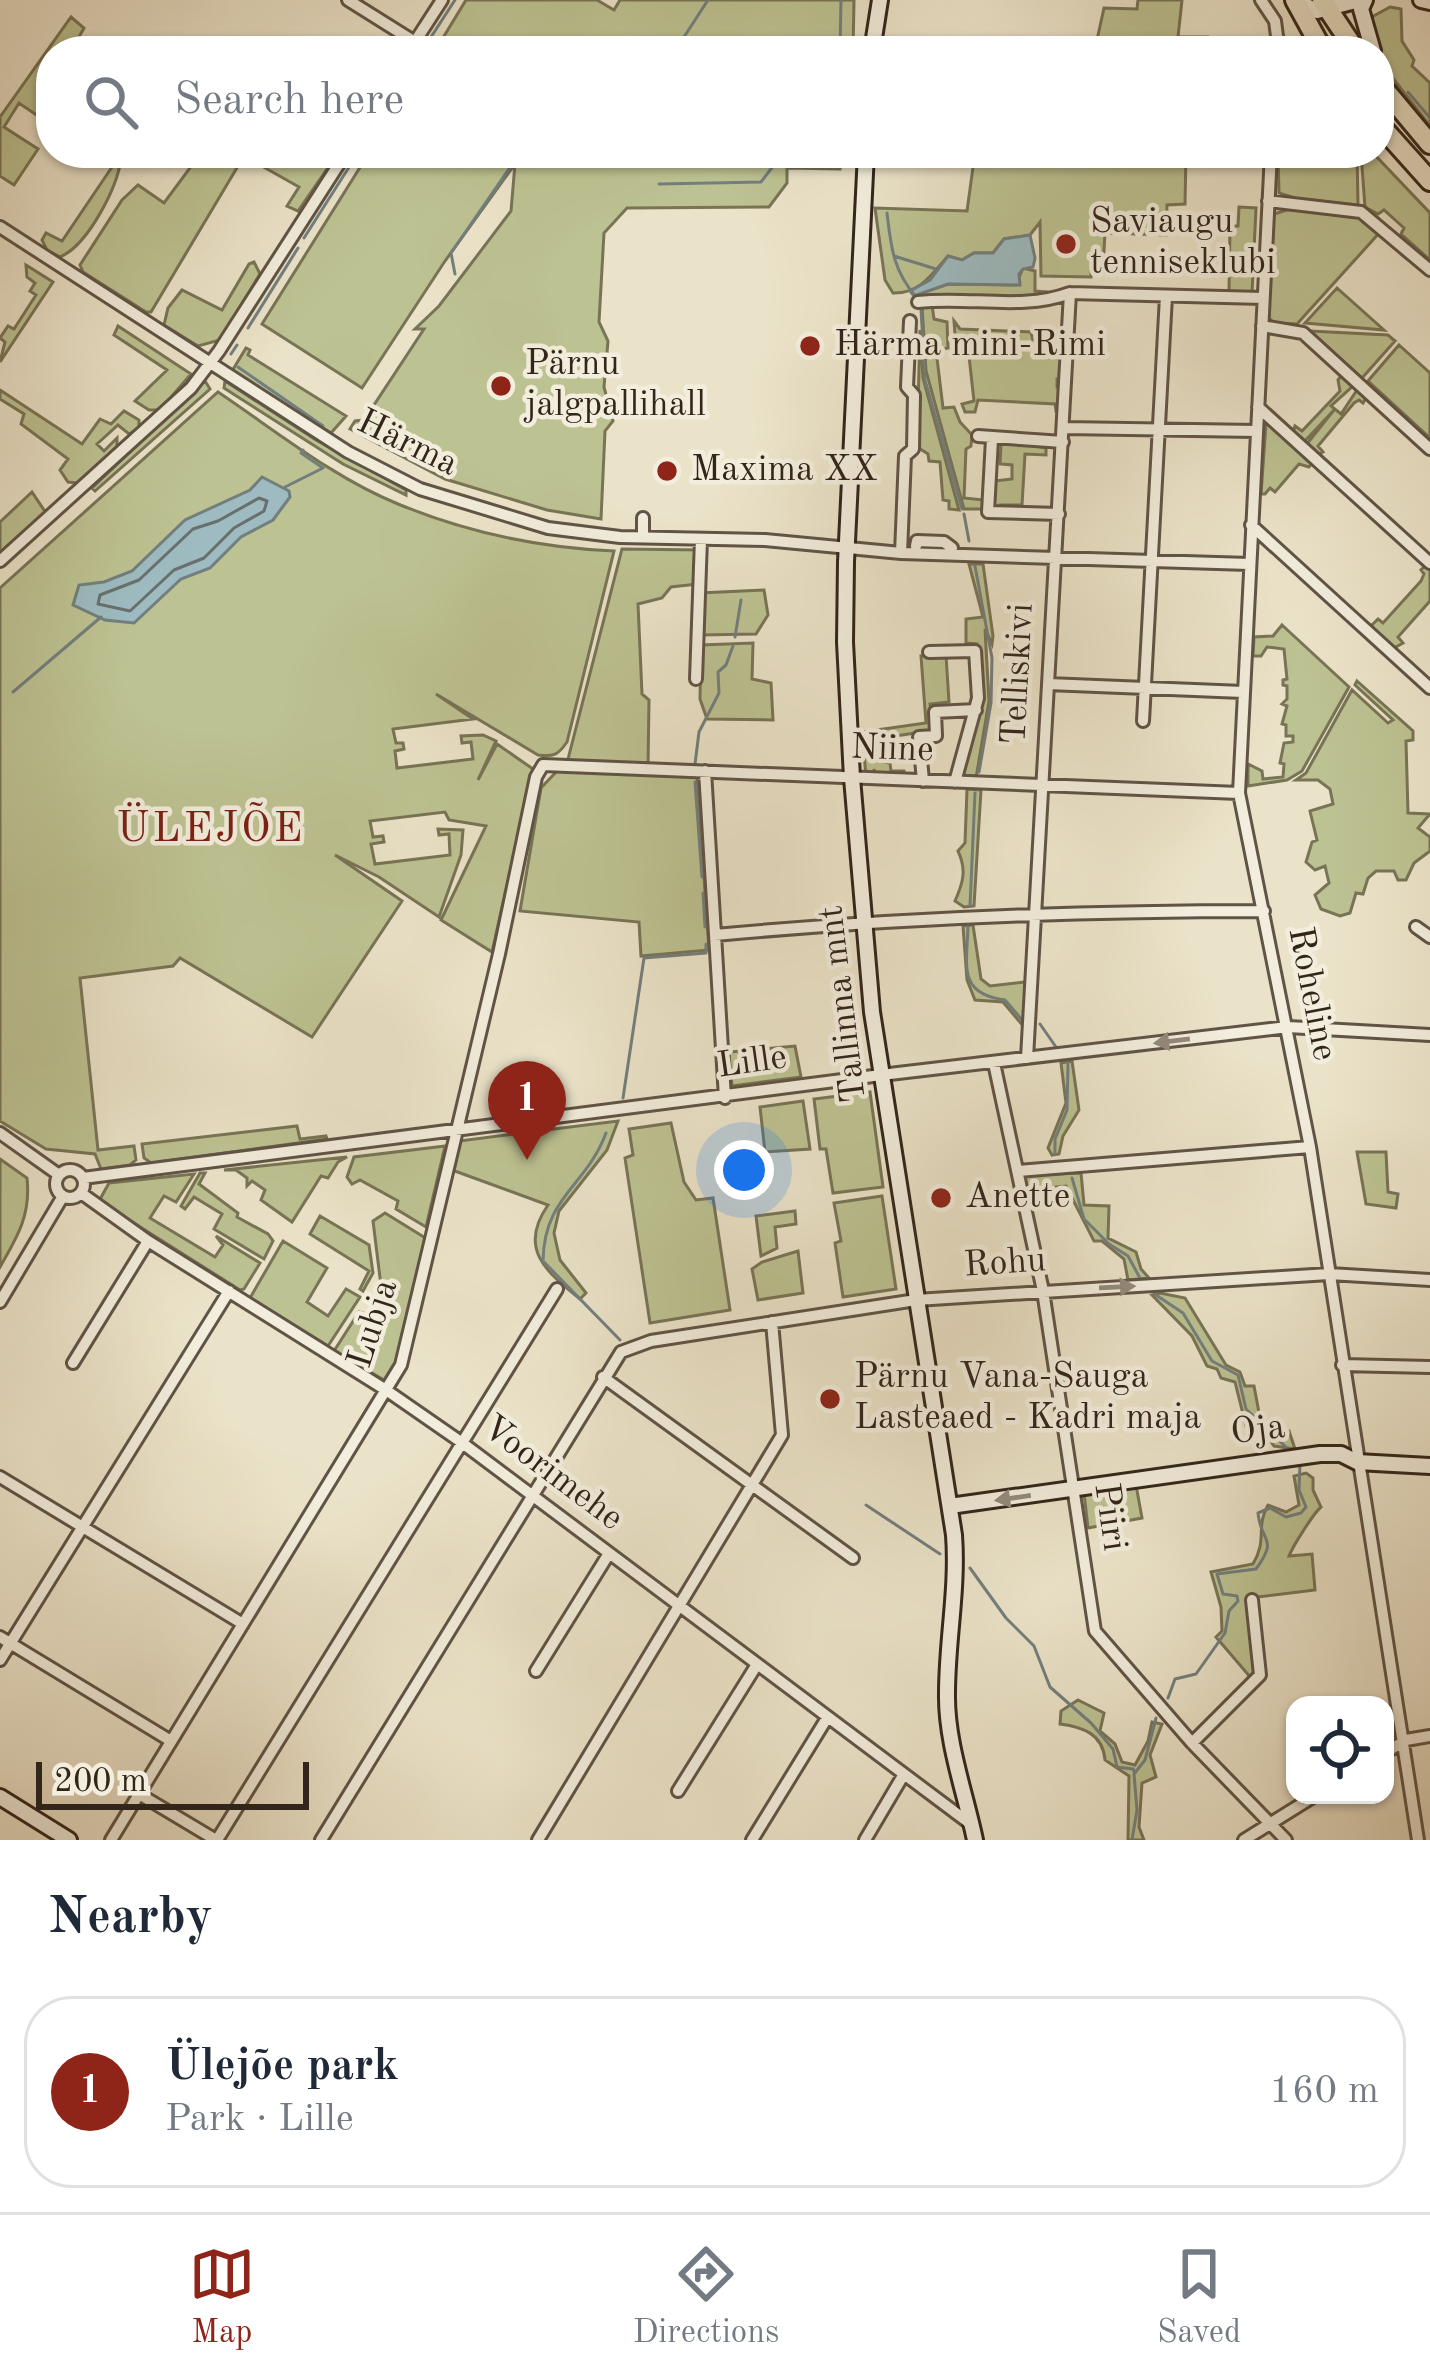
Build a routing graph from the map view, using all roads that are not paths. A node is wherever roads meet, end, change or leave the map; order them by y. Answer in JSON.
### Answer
{"nodes":[{"id":1,"x":348,"y":0,"type":"edge"},
{"id":2,"x":442,"y":0,"type":"edge"},
{"id":3,"x":1261,"y":0,"type":"edge"},
{"id":4,"x":1362,"y":0,"type":"edge"},
{"id":5,"x":1421,"y":0,"type":"edge"},
{"id":6,"x":1295,"y":1,"type":"edge"},
{"id":7,"x":1430,"y":2,"type":"edge"},
{"id":8,"x":875,"y":5,"type":"edge"},
{"id":9,"x":1323,"y":5,"type":"edge"},
{"id":10,"x":398,"y":36,"type":"edge"},
{"id":11,"x":419,"y":36,"type":"edge"},
{"id":12,"x":873,"y":36,"type":"edge"},
{"id":13,"x":1276,"y":36,"type":"edge"},
{"id":14,"x":1313,"y":36,"type":"edge"},
{"id":15,"x":1318,"y":36,"type":"edge"},
{"id":16,"x":1345,"y":36,"type":"edge"},
{"id":17,"x":1368,"y":36,"type":"edge"},
{"id":18,"x":1394,"y":91,"type":"edge"},
{"id":19,"x":1394,"y":103,"type":"edge"},
{"id":20,"x":1399,"y":110,"type":"junction"},
{"id":21,"x":1394,"y":141,"type":"edge"},
{"id":22,"x":1430,"y":144,"type":"edge"},
{"id":23,"x":336,"y":168,"type":"edge"},
{"id":24,"x":865,"y":168,"type":"edge"},
{"id":25,"x":1270,"y":168,"type":"edge"},
{"id":26,"x":1430,"y":181,"type":"edge"},
{"id":27,"x":1268,"y":201,"type":"junction"},
{"id":28,"x":0,"y":226,"type":"edge"},
{"id":29,"x":1430,"y":270,"type":"edge"},
{"id":30,"x":1070,"y":293,"type":"junction"},
{"id":31,"x":1166,"y":296,"type":"junction"},
{"id":32,"x":1263,"y":298,"type":"junction"},
{"id":33,"x":918,"y":302,"type":"dead end"},
{"id":34,"x":910,"y":321,"type":"dead end"},
{"id":35,"x":1262,"y":326,"type":"junction"},
{"id":36,"x":211,"y":364,"type":"junction"},
{"id":37,"x":1258,"y":407,"type":"junction"},
{"id":38,"x":1064,"y":428,"type":"junction"},
{"id":39,"x":1160,"y":429,"type":"junction"},
{"id":40,"x":1257,"y":431,"type":"junction"},
{"id":41,"x":1063,"y":442,"type":"junction"},
{"id":42,"x":1430,"y":449,"type":"edge"},
{"id":43,"x":1059,"y":514,"type":"junction"},
{"id":44,"x":643,"y":518,"type":"dead end"},
{"id":45,"x":748,"y":524,"type":"dead end"},
{"id":46,"x":1251,"y":525,"type":"junction"},
{"id":47,"x":643,"y":537,"type":"junction"},
{"id":48,"x":701,"y":539,"type":"junction"},
{"id":49,"x":747,"y":540,"type":"junction"},
{"id":50,"x":916,"y":546,"type":"dead end"},
{"id":51,"x":847,"y":547,"type":"junction"},
{"id":52,"x":952,"y":548,"type":"dead end"},
{"id":53,"x":901,"y":553,"type":"junction"},
{"id":54,"x":1056,"y":559,"type":"junction"},
{"id":55,"x":0,"y":561,"type":"edge"},
{"id":56,"x":1152,"y":561,"type":"junction"},
{"id":57,"x":1430,"y":563,"type":"edge"},
{"id":58,"x":1249,"y":564,"type":"junction"},
{"id":59,"x":929,"y":652,"type":"dead end"},
{"id":60,"x":695,"y":679,"type":"dead end"},
{"id":61,"x":1048,"y":684,"type":"junction"},
{"id":62,"x":1144,"y":687,"type":"junction"},
{"id":63,"x":1430,"y":688,"type":"edge"},
{"id":64,"x":1243,"y":692,"type":"junction"},
{"id":65,"x":976,"y":710,"type":"junction"},
{"id":66,"x":1143,"y":721,"type":"dead end"},
{"id":67,"x":543,"y":765,"type":"joint"},
{"id":68,"x":705,"y":771,"type":"junction"},
{"id":69,"x":852,"y":778,"type":"junction"},
{"id":70,"x":923,"y":781,"type":"junction"},
{"id":71,"x":956,"y":782,"type":"junction"},
{"id":72,"x":1043,"y":784,"type":"junction"},
{"id":73,"x":1239,"y":793,"type":"junction"},
{"id":74,"x":1264,"y":911,"type":"junction"},
{"id":75,"x":1036,"y":914,"type":"junction"},
{"id":76,"x":863,"y":921,"type":"junction"},
{"id":77,"x":1416,"y":927,"type":"dead end"},
{"id":78,"x":715,"y":935,"type":"junction"},
{"id":79,"x":1430,"y":938,"type":"edge"},
{"id":80,"x":1288,"y":1028,"type":"junction"},
{"id":81,"x":1430,"y":1035,"type":"edge"},
{"id":82,"x":1027,"y":1058,"type":"junction"},
{"id":83,"x":994,"y":1063,"type":"junction"},
{"id":84,"x":881,"y":1075,"type":"junction"},
{"id":85,"x":725,"y":1098,"type":"junction"},
{"id":86,"x":457,"y":1130,"type":"junction"},
{"id":87,"x":0,"y":1133,"type":"edge"},
{"id":88,"x":1310,"y":1147,"type":"junction"},
{"id":89,"x":1018,"y":1171,"type":"junction"},
{"id":90,"x":59,"y":1175,"type":"junction"},
{"id":91,"x":83,"y":1178,"type":"junction"},
{"id":92,"x":80,"y":1193,"type":"junction"},
{"id":93,"x":63,"y":1196,"type":"junction"},
{"id":94,"x":148,"y":1241,"type":"junction"},
{"id":95,"x":1328,"y":1274,"type":"junction"},
{"id":96,"x":1430,"y":1280,"type":"edge"},
{"id":97,"x":557,"y":1288,"type":"dead end"},
{"id":98,"x":229,"y":1291,"type":"junction"},
{"id":99,"x":1043,"y":1291,"type":"junction"},
{"id":100,"x":916,"y":1300,"type":"junction"},
{"id":101,"x":0,"y":1301,"type":"edge"},
{"id":102,"x":772,"y":1322,"type":"junction"},
{"id":103,"x":73,"y":1363,"type":"dead end"},
{"id":104,"x":1342,"y":1365,"type":"junction"},
{"id":105,"x":1430,"y":1367,"type":"edge"},
{"id":106,"x":603,"y":1377,"type":"junction"},
{"id":107,"x":386,"y":1390,"type":"junction"},
{"id":108,"x":460,"y":1442,"type":"junction"},
{"id":109,"x":1358,"y":1462,"type":"junction"},
{"id":110,"x":1430,"y":1466,"type":"edge"},
{"id":111,"x":0,"y":1478,"type":"edge"},
{"id":112,"x":752,"y":1486,"type":"junction"},
{"id":113,"x":1076,"y":1489,"type":"junction"},
{"id":114,"x":529,"y":1497,"type":"junction"},
{"id":115,"x":950,"y":1507,"type":"junction"},
{"id":116,"x":82,"y":1527,"type":"junction"},
{"id":117,"x":608,"y":1555,"type":"junction"},
{"id":118,"x":853,"y":1558,"type":"dead end"},
{"id":119,"x":1252,"y":1600,"type":"dead end"},
{"id":120,"x":679,"y":1609,"type":"junction"},
{"id":121,"x":243,"y":1624,"type":"junction"},
{"id":122,"x":5,"y":1640,"type":"edge"},
{"id":123,"x":0,"y":1660,"type":"edge"},
{"id":124,"x":755,"y":1666,"type":"junction"},
{"id":125,"x":536,"y":1671,"type":"dead end"},
{"id":126,"x":827,"y":1718,"type":"junction"},
{"id":127,"x":1430,"y":1736,"type":"edge"},
{"id":128,"x":1406,"y":1740,"type":"junction"},
{"id":129,"x":171,"y":1741,"type":"junction"},
{"id":130,"x":1192,"y":1743,"type":"junction"},
{"id":131,"x":1394,"y":1747,"type":"edge"},
{"id":132,"x":904,"y":1774,"type":"junction"},
{"id":133,"x":678,"y":1792,"type":"dead end"},
{"id":134,"x":139,"y":1794,"type":"junction"},
{"id":135,"x":0,"y":1797,"type":"edge"},
{"id":136,"x":1301,"y":1804,"type":"edge"},
{"id":137,"x":1268,"y":1824,"type":"junction"},
{"id":138,"x":973,"y":1832,"type":"edge"},
{"id":139,"x":69,"y":1840,"type":"edge"},
{"id":140,"x":111,"y":1840,"type":"edge"},
{"id":141,"x":217,"y":1840,"type":"edge"},
{"id":142,"x":321,"y":1840,"type":"edge"},
{"id":143,"x":538,"y":1840,"type":"edge"},
{"id":144,"x":752,"y":1840,"type":"edge"},
{"id":145,"x":865,"y":1840,"type":"edge"},
{"id":146,"x":1244,"y":1840,"type":"edge"},
{"id":147,"x":1286,"y":1840,"type":"edge"},
{"id":148,"x":1418,"y":1840,"type":"edge"}],
"edges":[{"from":1,"to":10,"type":"street"},
{"from":2,"to":11,"type":"street"},
{"from":3,"to":13,"type":"street"},
{"from":4,"to":9,"type":"main road"},
{"from":4,"to":17,"type":"main road"},
{"from":5,"to":7,"type":"main road"},
{"from":6,"to":9,"type":"main road"},
{"from":6,"to":14,"type":"highway"},
{"from":8,"to":12,"type":"main road"},
{"from":9,"to":15,"type":"main road"},
{"from":9,"to":16,"type":"highway"},
{"from":18,"to":20,"type":"main road"},
{"from":19,"to":20,"type":"highway"},
{"from":20,"to":22,"type":"highway"},
{"from":21,"to":26,"type":"highway"},
{"from":23,"to":36,"type":"street"},
{"from":24,"to":51,"type":"main road","name":"Tallinna mnt"},
{"from":25,"to":27,"type":"street","name":"Roheline"},
{"from":27,"to":29,"type":"street"},
{"from":27,"to":32,"type":"street","name":"Roheline"},
{"from":28,"to":36,"type":"street","name":"Härma"},
{"from":30,"to":31,"type":"street"},
{"from":30,"to":33,"type":"street"},
{"from":30,"to":38,"type":"street","name":"Telliskivi"},
{"from":31,"to":32,"type":"street"},
{"from":31,"to":39,"type":"street"},
{"from":32,"to":35,"type":"street","name":"Roheline"},
{"from":34,"to":53,"type":"street"},
{"from":35,"to":37,"type":"street","name":"Roheline"},
{"from":35,"to":42,"type":"street"},
{"from":36,"to":47,"type":"street","name":"Härma"},
{"from":36,"to":55,"type":"street"},
{"from":37,"to":40,"type":"street","name":"Roheline"},
{"from":37,"to":57,"type":"street"},
{"from":38,"to":39,"type":"street"},
{"from":38,"to":41,"type":"street","name":"Telliskivi"},
{"from":39,"to":40,"type":"street"},
{"from":39,"to":56,"type":"street"},
{"from":40,"to":46,"type":"street","name":"Roheline"},
{"from":41,"to":43,"type":"street","name":"Telliskivi"},
{"from":41,"to":43,"type":"street"},
{"from":43,"to":54,"type":"street","name":"Telliskivi"},
{"from":44,"to":47,"type":"street"},
{"from":45,"to":49,"type":"street"},
{"from":46,"to":58,"type":"street","name":"Roheline"},
{"from":46,"to":63,"type":"street"},
{"from":47,"to":48,"type":"street","name":"Härma"},
{"from":48,"to":49,"type":"street","name":"Härma"},
{"from":48,"to":60,"type":"street"},
{"from":49,"to":51,"type":"street","name":"Härma"},
{"from":50,"to":52,"type":"street"},
{"from":51,"to":53,"type":"street","name":"Härma"},
{"from":51,"to":69,"type":"main road","name":"Tallinna mnt"},
{"from":53,"to":54,"type":"street","name":"Härma"},
{"from":54,"to":56,"type":"street","name":"Härma"},
{"from":54,"to":61,"type":"street","name":"Telliskivi"},
{"from":56,"to":58,"type":"street","name":"Härma"},
{"from":56,"to":62,"type":"street"},
{"from":58,"to":64,"type":"street","name":"Roheline"},
{"from":59,"to":65,"type":"street"},
{"from":61,"to":62,"type":"street"},
{"from":61,"to":72,"type":"street","name":"Telliskivi"},
{"from":62,"to":64,"type":"street"},
{"from":62,"to":66,"type":"street"},
{"from":64,"to":73,"type":"street","name":"Roheline"},
{"from":65,"to":70,"type":"street"},
{"from":65,"to":71,"type":"street"},
{"from":67,"to":68,"type":"street","name":"Niine"},
{"from":67,"to":86,"type":"street","name":"Lubja"},
{"from":68,"to":69,"type":"street","name":"Niine"},
{"from":68,"to":78,"type":"street"},
{"from":69,"to":70,"type":"street","name":"Niine"},
{"from":69,"to":76,"type":"main road","name":"Tallinna mnt"},
{"from":70,"to":71,"type":"street","name":"Niine"},
{"from":71,"to":72,"type":"street","name":"Niine"},
{"from":72,"to":73,"type":"street","name":"Niine"},
{"from":72,"to":75,"type":"street","name":"Telliskivi"},
{"from":73,"to":74,"type":"street","name":"Roheline"},
{"from":74,"to":75,"type":"street"},
{"from":74,"to":80,"type":"street","name":"Roheline"},
{"from":75,"to":76,"type":"street"},
{"from":75,"to":82,"type":"street","name":"Telliskivi"},
{"from":76,"to":78,"type":"street"},
{"from":76,"to":84,"type":"main road","name":"Tallinna mnt"},
{"from":77,"to":79,"type":"street"},
{"from":78,"to":85,"type":"street"},
{"from":80,"to":81,"type":"street","name":"Lille"},
{"from":80,"to":82,"type":"street","name":"Lille","one_way":true},
{"from":80,"to":88,"type":"street","name":"Roheline"},
{"from":82,"to":83,"type":"street","name":"Lille"},
{"from":83,"to":84,"type":"street","name":"Lille"},
{"from":83,"to":89,"type":"street","name":"Piiri"},
{"from":84,"to":85,"type":"street","name":"Lille"},
{"from":84,"to":100,"type":"main road","name":"Tallinna mnt"},
{"from":85,"to":86,"type":"street","name":"Lille"},
{"from":86,"to":91,"type":"street","name":"Lille"},
{"from":86,"to":107,"type":"street","name":"Lubja"},
{"from":87,"to":90,"type":"street"},
{"from":88,"to":89,"type":"street"},
{"from":88,"to":95,"type":"street","name":"Roheline"},
{"from":89,"to":99,"type":"street","name":"Piiri"},
{"from":90,"to":91,"type":"street"},
{"from":90,"to":93,"type":"street"},
{"from":91,"to":92,"type":"street"},
{"from":92,"to":93,"type":"street"},
{"from":92,"to":94,"type":"street","name":"Voorimehe"},
{"from":93,"to":101,"type":"street"},
{"from":94,"to":98,"type":"street","name":"Voorimehe"},
{"from":94,"to":103,"type":"street"},
{"from":95,"to":96,"type":"street","name":"Rohu"},
{"from":99,"to":95,"type":"street","name":"Rohu","one_way":true},
{"from":95,"to":104,"type":"street","name":"Roheline"},
{"from":97,"to":108,"type":"street"},
{"from":98,"to":107,"type":"street","name":"Voorimehe"},
{"from":98,"to":116,"type":"street"},
{"from":99,"to":100,"type":"street","name":"Rohu"},
{"from":99,"to":113,"type":"street","name":"Piiri"},
{"from":100,"to":102,"type":"street","name":"Rohu"},
{"from":100,"to":115,"type":"main road","name":"Tallinna mnt"},
{"from":102,"to":106,"type":"street","name":"Rohu"},
{"from":102,"to":112,"type":"street"},
{"from":104,"to":105,"type":"street"},
{"from":104,"to":109,"type":"street","name":"Roheline"},
{"from":106,"to":112,"type":"street"},
{"from":106,"to":114,"type":"street"},
{"from":107,"to":108,"type":"street","name":"Voorimehe"},
{"from":107,"to":121,"type":"street","name":"Lubja"},
{"from":108,"to":114,"type":"street","name":"Voorimehe"},
{"from":108,"to":141,"type":"street"},
{"from":109,"to":110,"type":"main road","name":"Oja"},
{"from":109,"to":113,"type":"main road","name":"Oja"},
{"from":109,"to":128,"type":"street","name":"Roheline"},
{"from":111,"to":116,"type":"street"},
{"from":112,"to":118,"type":"street"},
{"from":112,"to":120,"type":"street"},
{"from":113,"to":115,"type":"main road","name":"Oja","one_way":true},
{"from":113,"to":130,"type":"street","name":"Piiri"},
{"from":114,"to":117,"type":"street","name":"Voorimehe"},
{"from":114,"to":142,"type":"street"},
{"from":115,"to":138,"type":"main road","name":"Tallinna mnt"},
{"from":116,"to":121,"type":"street"},
{"from":116,"to":122,"type":"street"},
{"from":117,"to":120,"type":"street","name":"Voorimehe"},
{"from":117,"to":125,"type":"street"},
{"from":119,"to":130,"type":"street"},
{"from":120,"to":124,"type":"street","name":"Voorimehe"},
{"from":120,"to":143,"type":"street"},
{"from":121,"to":129,"type":"street","name":"Lubja"},
{"from":122,"to":123,"type":"street"},
{"from":122,"to":129,"type":"street"},
{"from":124,"to":126,"type":"street","name":"Voorimehe"},
{"from":124,"to":133,"type":"street"},
{"from":126,"to":132,"type":"street","name":"Voorimehe"},
{"from":126,"to":144,"type":"street"},
{"from":127,"to":128,"type":"street"},
{"from":128,"to":131,"type":"street"},
{"from":128,"to":148,"type":"street","name":"Roheline"},
{"from":129,"to":134,"type":"street","name":"Lubja"},
{"from":130,"to":137,"type":"street","name":"Piiri"},
{"from":132,"to":138,"type":"street","name":"Voorimehe"},
{"from":132,"to":145,"type":"street"},
{"from":134,"to":140,"type":"street","name":"Lubja"},
{"from":134,"to":141,"type":"street"},
{"from":135,"to":139,"type":"main road"},
{"from":136,"to":137,"type":"street"},
{"from":137,"to":146,"type":"street"},
{"from":137,"to":147,"type":"street","name":"Piiri"}]}
